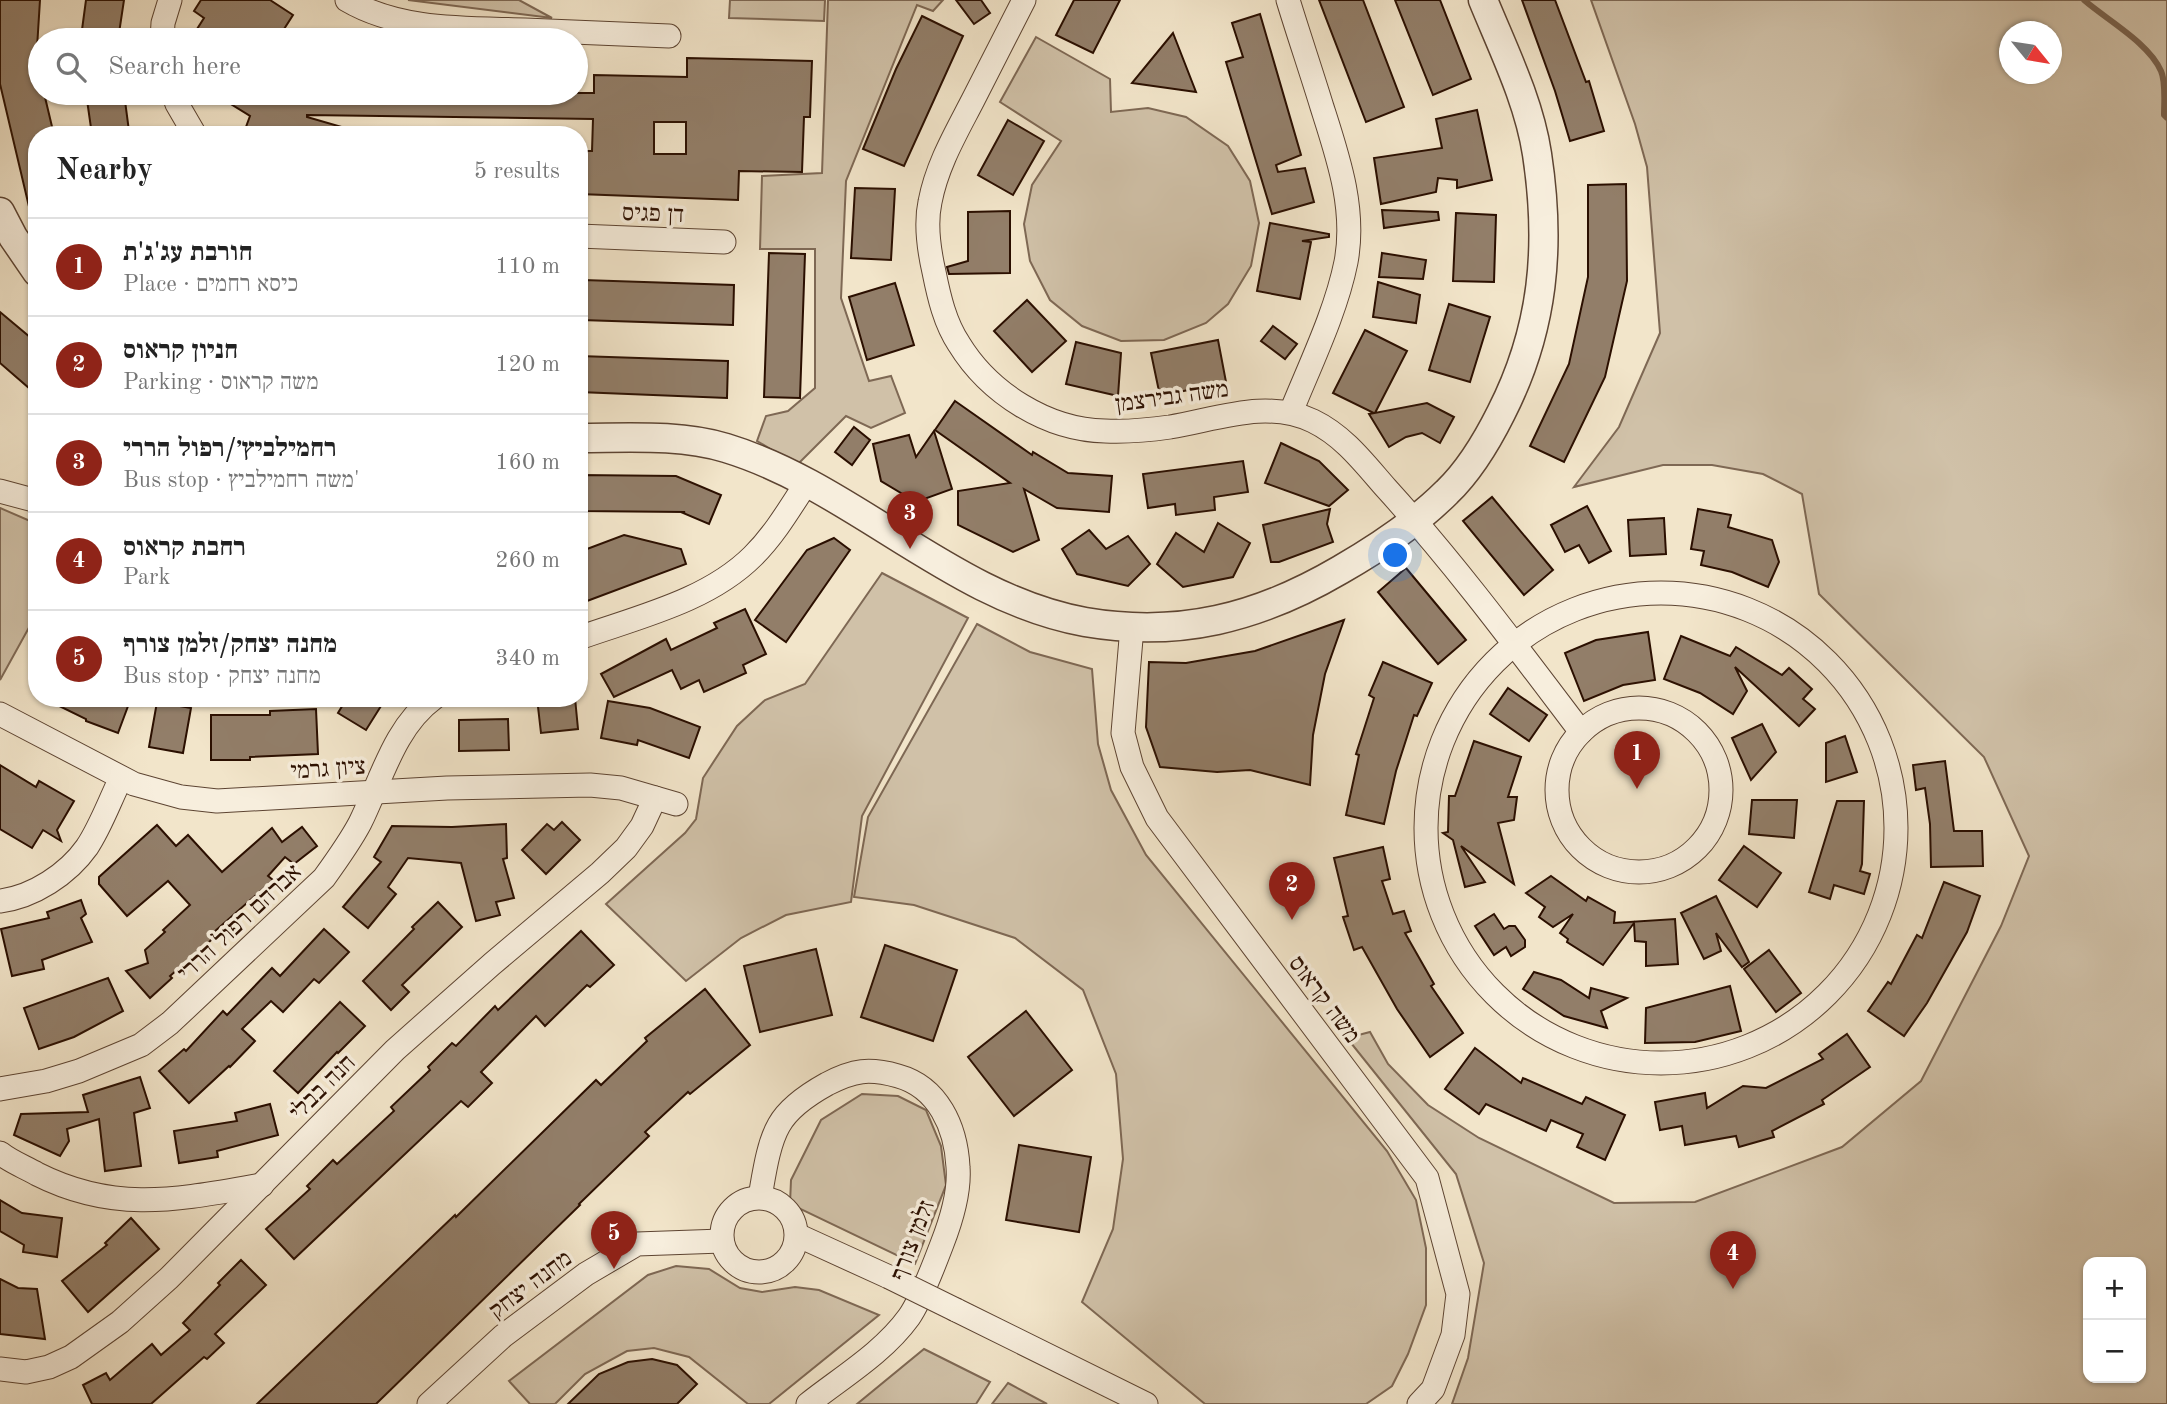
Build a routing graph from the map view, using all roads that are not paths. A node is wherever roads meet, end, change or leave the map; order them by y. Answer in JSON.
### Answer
{"nodes":[{"id":1,"x":170,"y":0,"type":"edge"},
{"id":2,"x":347,"y":0,"type":"edge"},
{"id":3,"x":1024,"y":0,"type":"edge"},
{"id":4,"x":1288,"y":0,"type":"edge"},
{"id":5,"x":1483,"y":0,"type":"edge"},
{"id":6,"x":163,"y":28,"type":"edge"},
{"id":7,"x":473,"y":28,"type":"edge"},
{"id":8,"x":588,"y":33,"type":"edge"},
{"id":9,"x":669,"y":36,"type":"dead end"},
{"id":10,"x":178,"y":105,"type":"edge"},
{"id":11,"x":190,"y":126,"type":"edge"},
{"id":12,"x":0,"y":212,"type":"edge"},
{"id":13,"x":588,"y":236,"type":"edge"},
{"id":14,"x":724,"y":242,"type":"dead end"},
{"id":15,"x":28,"y":259,"type":"edge"},
{"id":16,"x":1292,"y":412,"type":"junction"},
{"id":17,"x":588,"y":438,"type":"edge"},
{"id":18,"x":807,"y":482,"type":"junction"},
{"id":19,"x":0,"y":491,"type":"edge"},
{"id":20,"x":28,"y":499,"type":"edge"},
{"id":21,"x":1415,"y":520,"type":"junction"},
{"id":22,"x":1132,"y":627,"type":"junction"},
{"id":23,"x":588,"y":635,"type":"edge"},
{"id":24,"x":1515,"y":645,"type":"junction"},
{"id":25,"x":424,"y":707,"type":"edge"},
{"id":26,"x":0,"y":714,"type":"edge"},
{"id":27,"x":1581,"y":732,"type":"junction"},
{"id":28,"x":121,"y":778,"type":"junction"},
{"id":29,"x":374,"y":791,"type":"junction"},
{"id":30,"x":666,"y":801,"type":"joint"},
{"id":31,"x":0,"y":901,"type":"edge"},
{"id":32,"x":0,"y":1089,"type":"edge"},
{"id":33,"x":0,"y":1153,"type":"edge"},
{"id":34,"x":262,"y":1185,"type":"junction"},
{"id":35,"x":761,"y":1197,"type":"junction"},
{"id":36,"x":797,"y":1235,"type":"junction"},
{"id":37,"x":722,"y":1241,"type":"junction"},
{"id":38,"x":0,"y":1369,"type":"edge"},
{"id":39,"x":429,"y":1404,"type":"edge"},
{"id":40,"x":808,"y":1404,"type":"edge"},
{"id":41,"x":1146,"y":1404,"type":"edge"},
{"id":42,"x":1419,"y":1404,"type":"edge"}],
"edges":[{"from":1,"to":6,"type":"street"},
{"from":2,"to":7,"type":"street"},
{"from":3,"to":16,"type":"street","name":"משה גבירצמן"},
{"from":4,"to":16,"type":"street"},
{"from":5,"to":21,"type":"street"},
{"from":8,"to":9,"type":"street"},
{"from":10,"to":11,"type":"street"},
{"from":12,"to":15,"type":"street"},
{"from":13,"to":14,"type":"street","name":"דן פגיס"},
{"from":16,"to":21,"type":"street","name":"משה גבירצמן"},
{"from":17,"to":18,"type":"street"},
{"from":18,"to":22,"type":"street"},
{"from":18,"to":23,"type":"street"},
{"from":19,"to":20,"type":"street"},
{"from":21,"to":22,"type":"street"},
{"from":21,"to":24,"type":"street","name":"משה גבירצמן"},
{"from":22,"to":42,"type":"street","name":"משה קראוס"},
{"from":24,"to":24,"type":"street"},
{"from":24,"to":27,"type":"street","name":"משה גבירצמן"},
{"from":25,"to":29,"type":"street","name":"אברהם רפול הררי"},
{"from":26,"to":28,"type":"street","name":"ציון גרמי"},
{"from":27,"to":27,"type":"street"},
{"from":28,"to":29,"type":"street","name":"ציון גרמי"},
{"from":28,"to":31,"type":"street"},
{"from":29,"to":30,"type":"street","name":"ציון גרמי"},
{"from":29,"to":32,"type":"street","name":"אברהם רפול הררי"},
{"from":30,"to":34,"type":"street","name":"חנה בבלי"},
{"from":33,"to":34,"type":"street"},
{"from":34,"to":38,"type":"street","name":"חנה בבלי"},
{"from":35,"to":36,"type":"street"},
{"from":35,"to":37,"type":"street"},
{"from":35,"to":40,"type":"street","name":"זלמן צורף"},
{"from":36,"to":37,"type":"street"},
{"from":36,"to":41,"type":"street","bridge":true},
{"from":37,"to":39,"type":"street","name":"מחנה יצחק"}]}
